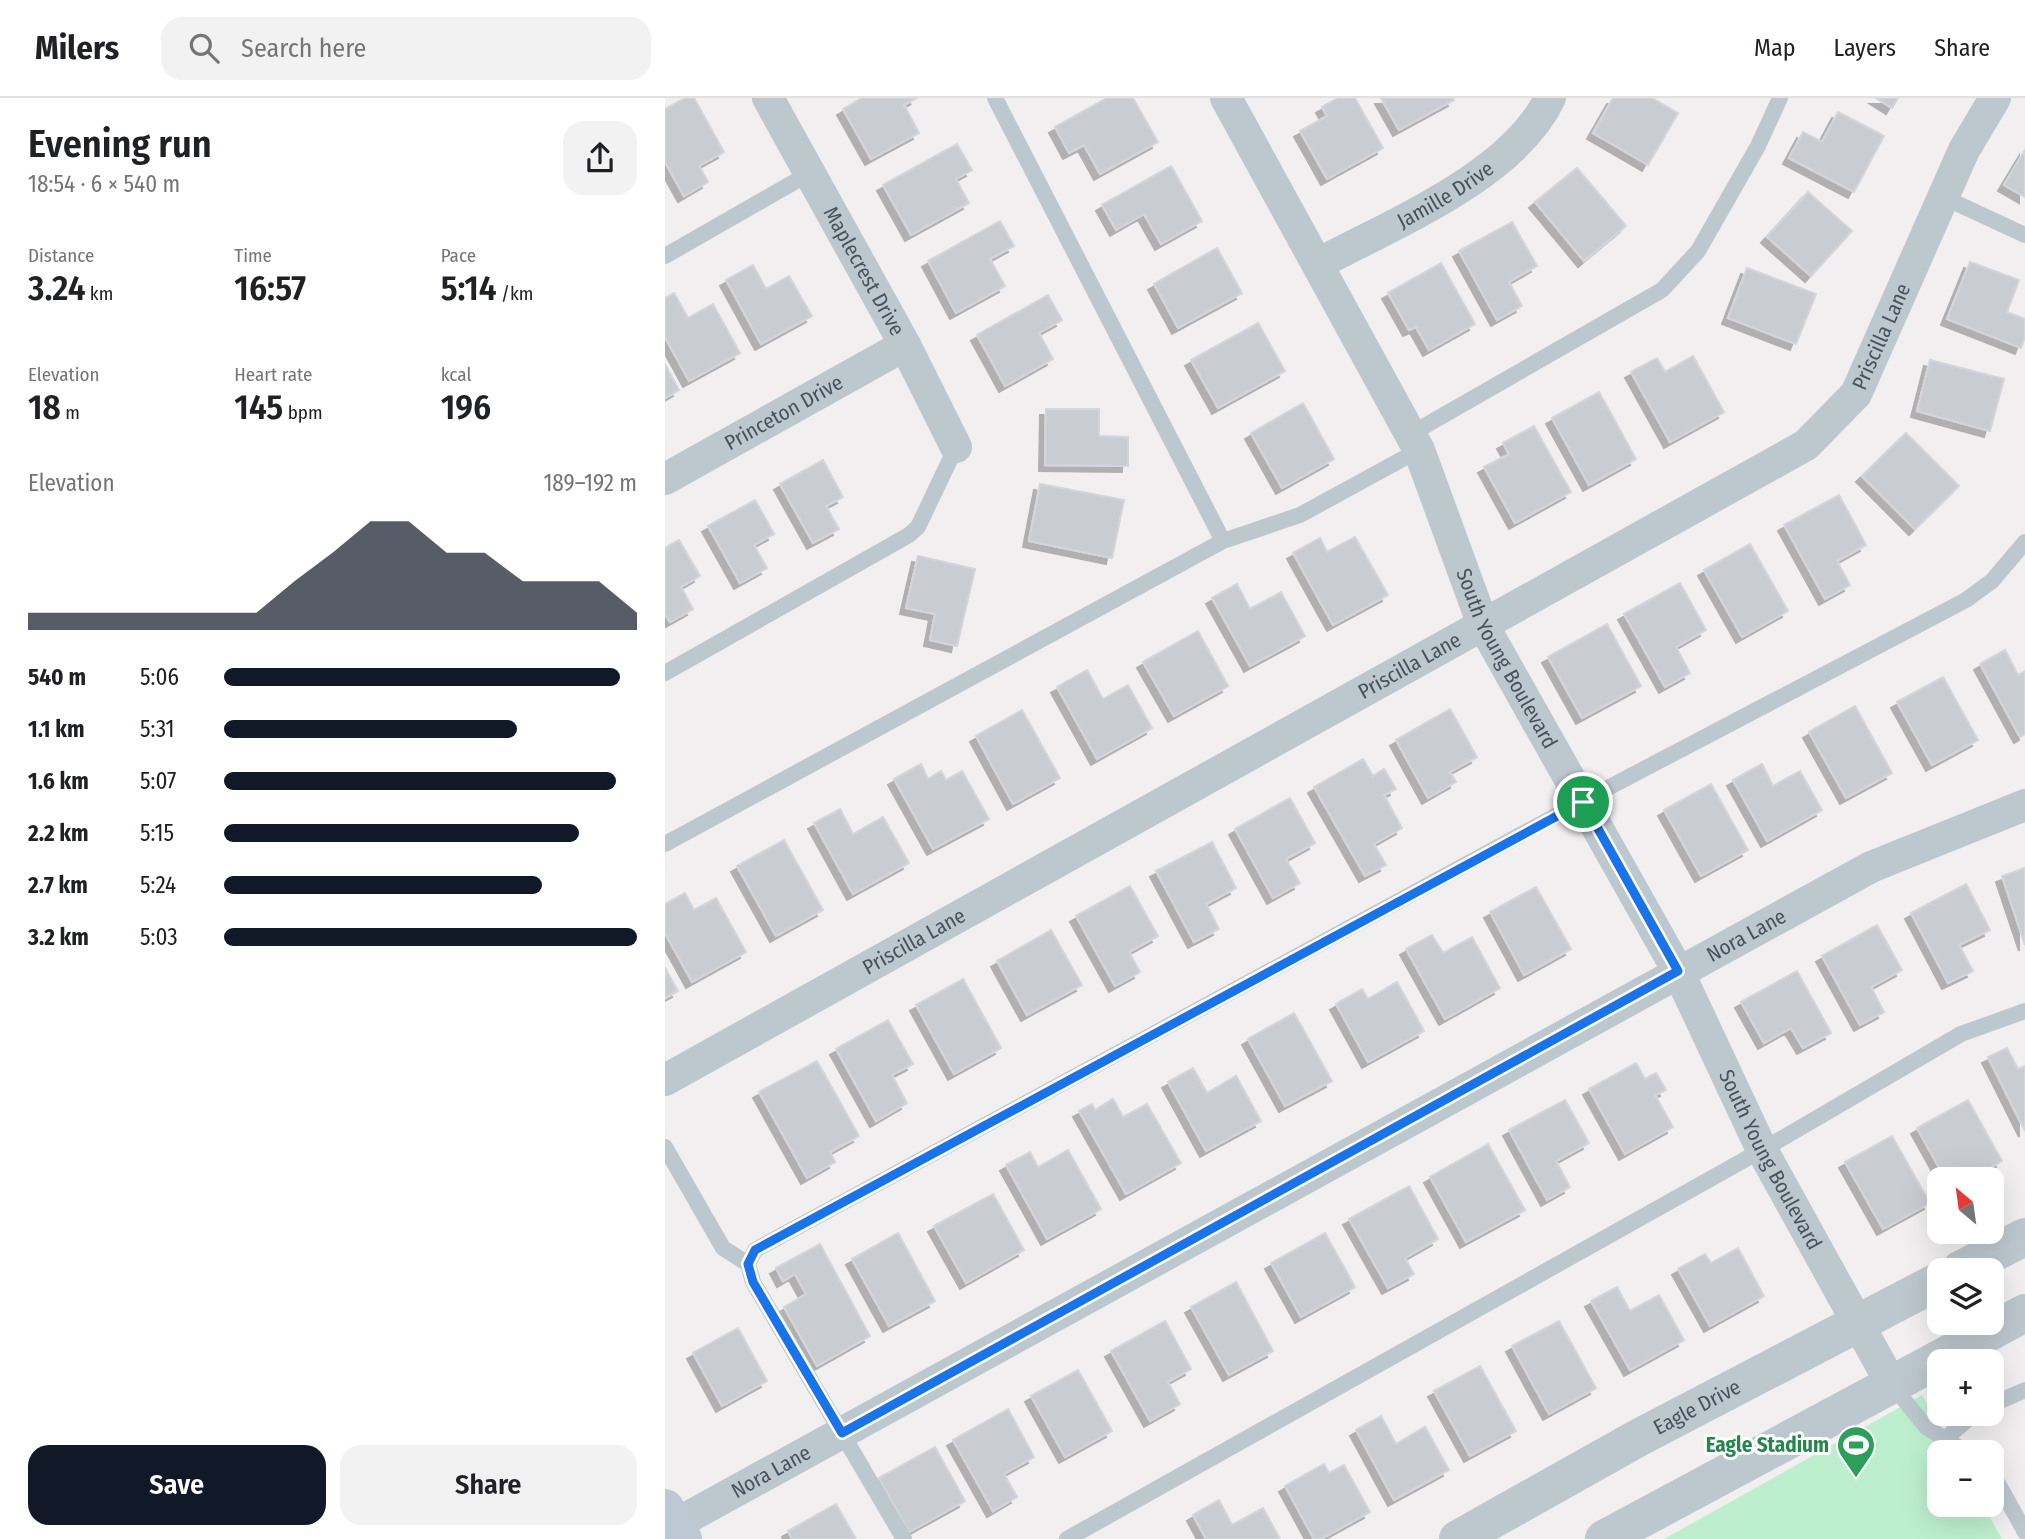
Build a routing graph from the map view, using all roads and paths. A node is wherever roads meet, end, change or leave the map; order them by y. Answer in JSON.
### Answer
{"nodes":[{"id":1,"x":768,"y":98,"type":"edge"},
{"id":2,"x":995,"y":98,"type":"edge"},
{"id":3,"x":1550,"y":98,"type":"edge"},
{"id":4,"x":1780,"y":98,"type":"edge"},
{"id":5,"x":1995,"y":98,"type":"edge"},
{"id":6,"x":1228,"y":99,"type":"edge"},
{"id":7,"x":810,"y":173,"type":"junction"},
{"id":8,"x":1943,"y":197,"type":"junction"},
{"id":9,"x":2025,"y":234,"type":"edge"},
{"id":10,"x":665,"y":256,"type":"edge"},
{"id":11,"x":1318,"y":264,"type":"junction"},
{"id":12,"x":905,"y":345,"type":"junction"},
{"id":13,"x":1414,"y":443,"type":"junction"},
{"id":14,"x":956,"y":447,"type":"joint"},
{"id":15,"x":665,"y":479,"type":"edge"},
{"id":16,"x":1223,"y":541,"type":"junction"},
{"id":17,"x":2025,"y":542,"type":"edge"},
{"id":18,"x":1483,"y":625,"type":"junction"},
{"id":19,"x":665,"y":673,"type":"edge"},
{"id":20,"x":1583,"y":802,"type":"junction"},
{"id":21,"x":2025,"y":805,"type":"edge"},
{"id":22,"x":665,"y":844,"type":"edge"},
{"id":23,"x":1678,"y":971,"type":"junction"},
{"id":24,"x":2025,"y":1012,"type":"edge"},
{"id":25,"x":665,"y":1080,"type":"edge"},
{"id":26,"x":665,"y":1147,"type":"edge"},
{"id":27,"x":1762,"y":1150,"type":"junction"},
{"id":28,"x":2025,"y":1237,"type":"edge"},
{"id":29,"x":1984,"y":1258,"type":"edge"},
{"id":30,"x":748,"y":1264,"type":"junction"},
{"id":31,"x":1927,"y":1287,"type":"edge"},
{"id":32,"x":2025,"y":1313,"type":"edge"},
{"id":33,"x":1860,"y":1322,"type":"junction"},
{"id":34,"x":1892,"y":1385,"type":"junction"},
{"id":35,"x":2025,"y":1390,"type":"edge"},
{"id":36,"x":2004,"y":1399,"type":"edge"},
{"id":37,"x":1960,"y":1426,"type":"edge"},
{"id":38,"x":842,"y":1433,"type":"junction"},
{"id":39,"x":1945,"y":1439,"type":"joint"},
{"id":40,"x":2004,"y":1494,"type":"edge"},
{"id":41,"x":672,"y":1526,"type":"edge"},
{"id":42,"x":2025,"y":1532,"type":"edge"},
{"id":43,"x":904,"y":1539,"type":"edge"},
{"id":44,"x":1067,"y":1539,"type":"edge"},
{"id":45,"x":1458,"y":1539,"type":"edge"},
{"id":46,"x":1604,"y":1539,"type":"edge"}],
"edges":[{"from":1,"to":7,"type":"street","name":"Maplecrest Drive"},
{"from":2,"to":16,"type":"lane"},
{"from":3,"to":11,"type":"street","name":"Jamille Drive"},
{"from":4,"to":13,"type":"lane"},
{"from":5,"to":8,"type":"street","name":"Priscilla Lane"},
{"from":6,"to":11,"type":"street","name":"South Young Boulevard"},
{"from":7,"to":10,"type":"lane"},
{"from":7,"to":12,"type":"street","name":"Maplecrest Drive"},
{"from":8,"to":9,"type":"lane"},
{"from":8,"to":18,"type":"street","name":"Priscilla Lane"},
{"from":11,"to":13,"type":"street","name":"South Young Boulevard"},
{"from":12,"to":14,"type":"street","name":"Maplecrest Drive"},
{"from":12,"to":15,"type":"street","name":"Princeton Drive"},
{"from":13,"to":16,"type":"lane"},
{"from":13,"to":18,"type":"street","name":"South Young Boulevard"},
{"from":14,"to":19,"type":"lane"},
{"from":16,"to":22,"type":"lane"},
{"from":17,"to":20,"type":"lane"},
{"from":18,"to":20,"type":"street","name":"South Young Boulevard"},
{"from":18,"to":25,"type":"street","name":"Priscilla Lane"},
{"from":20,"to":23,"type":"street","name":"South Young Boulevard"},
{"from":20,"to":30,"type":"lane"},
{"from":21,"to":23,"type":"street","name":"Nora Lane"},
{"from":23,"to":27,"type":"street","name":"South Young Boulevard"},
{"from":23,"to":38,"type":"street","name":"Nora Lane"},
{"from":24,"to":27,"type":"lane"},
{"from":26,"to":30,"type":"lane"},
{"from":27,"to":33,"type":"street","name":"South Young Boulevard"},
{"from":27,"to":44,"type":"lane"},
{"from":28,"to":29,"type":"street"},
{"from":30,"to":38,"type":"lane"},
{"from":31,"to":33,"type":"street","name":"Eagle Drive"},
{"from":32,"to":34,"type":"street"},
{"from":33,"to":34,"type":"street","name":"South Young Boulevard"},
{"from":33,"to":45,"type":"street","name":"Eagle Drive"},
{"from":34,"to":39,"type":"lane"},
{"from":34,"to":46,"type":"street"},
{"from":35,"to":36,"type":"lane"},
{"from":37,"to":39,"type":"lane"},
{"from":38,"to":41,"type":"street","name":"Nora Lane"},
{"from":38,"to":43,"type":"lane"},
{"from":40,"to":42,"type":"lane"}]}
